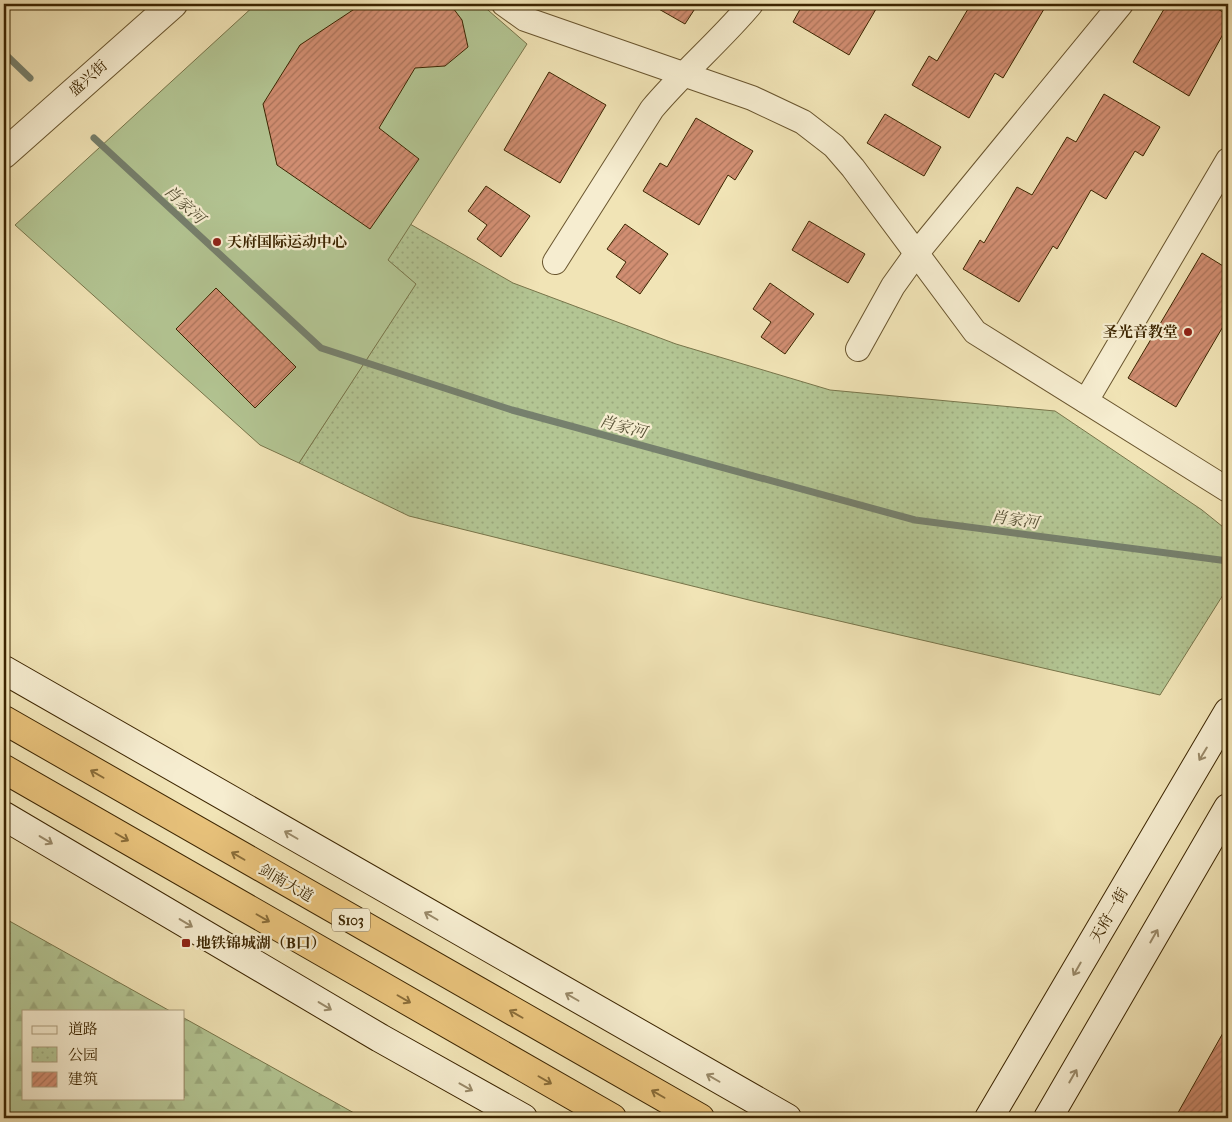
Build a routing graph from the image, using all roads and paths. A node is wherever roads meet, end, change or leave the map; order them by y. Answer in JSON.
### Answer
{"nodes":[{"id":1,"x":173,"y":4,"type":"edge"},
{"id":2,"x":504,"y":4,"type":"edge"},
{"id":3,"x":751,"y":4,"type":"edge"},
{"id":4,"x":1121,"y":4,"type":"edge"},
{"id":5,"x":684,"y":75,"type":"junction"},
{"id":6,"x":4,"y":154,"type":"edge"},
{"id":7,"x":1228,"y":160,"type":"edge"},
{"id":8,"x":916,"y":254,"type":"junction"},
{"id":9,"x":555,"y":262,"type":"dead end"},
{"id":10,"x":858,"y":348,"type":"dead end"},
{"id":11,"x":1086,"y":401,"type":"junction"},
{"id":12,"x":1228,"y":490,"type":"edge"},
{"id":13,"x":4,"y":670,"type":"edge"},
{"id":14,"x":1228,"y":712,"type":"edge"},
{"id":15,"x":4,"y":720,"type":"edge"},
{"id":16,"x":4,"y":770,"type":"edge"},
{"id":17,"x":1228,"y":808,"type":"edge"},
{"id":18,"x":4,"y":816,"type":"edge"},
{"id":19,"x":738,"y":1092,"type":"junction"},
{"id":20,"x":523,"y":1118,"type":"edge"},
{"id":21,"x":612,"y":1118,"type":"edge"},
{"id":22,"x":700,"y":1118,"type":"edge"},
{"id":23,"x":751,"y":1118,"type":"edge"},
{"id":24,"x":787,"y":1118,"type":"edge"},
{"id":25,"x":989,"y":1118,"type":"edge"},
{"id":26,"x":1048,"y":1118,"type":"edge"}],
"edges":[{"from":1,"to":6,"type":"main road","name":"盛兴街"},
{"from":2,"to":5,"type":"street"},
{"from":3,"to":5,"type":"street"},
{"from":4,"to":8,"type":"street"},
{"from":5,"to":8,"type":"street"},
{"from":5,"to":9,"type":"street"},
{"from":7,"to":11,"type":"street"},
{"from":8,"to":10,"type":"street"},
{"from":8,"to":11,"type":"street"},
{"from":11,"to":12,"type":"street"},
{"from":19,"to":13,"type":"main road","one_way":true},
{"from":14,"to":25,"type":"main road","name":"天府一街","one_way":true},
{"from":22,"to":15,"type":"highway","name":"剑南大道","number":"S103","one_way":true},
{"from":16,"to":21,"type":"highway","one_way":true},
{"from":26,"to":17,"type":"main road","one_way":true},
{"from":18,"to":20,"type":"main road","one_way":true},
{"from":19,"to":23,"type":"main road"},
{"from":19,"to":24,"type":"main road"}]}
